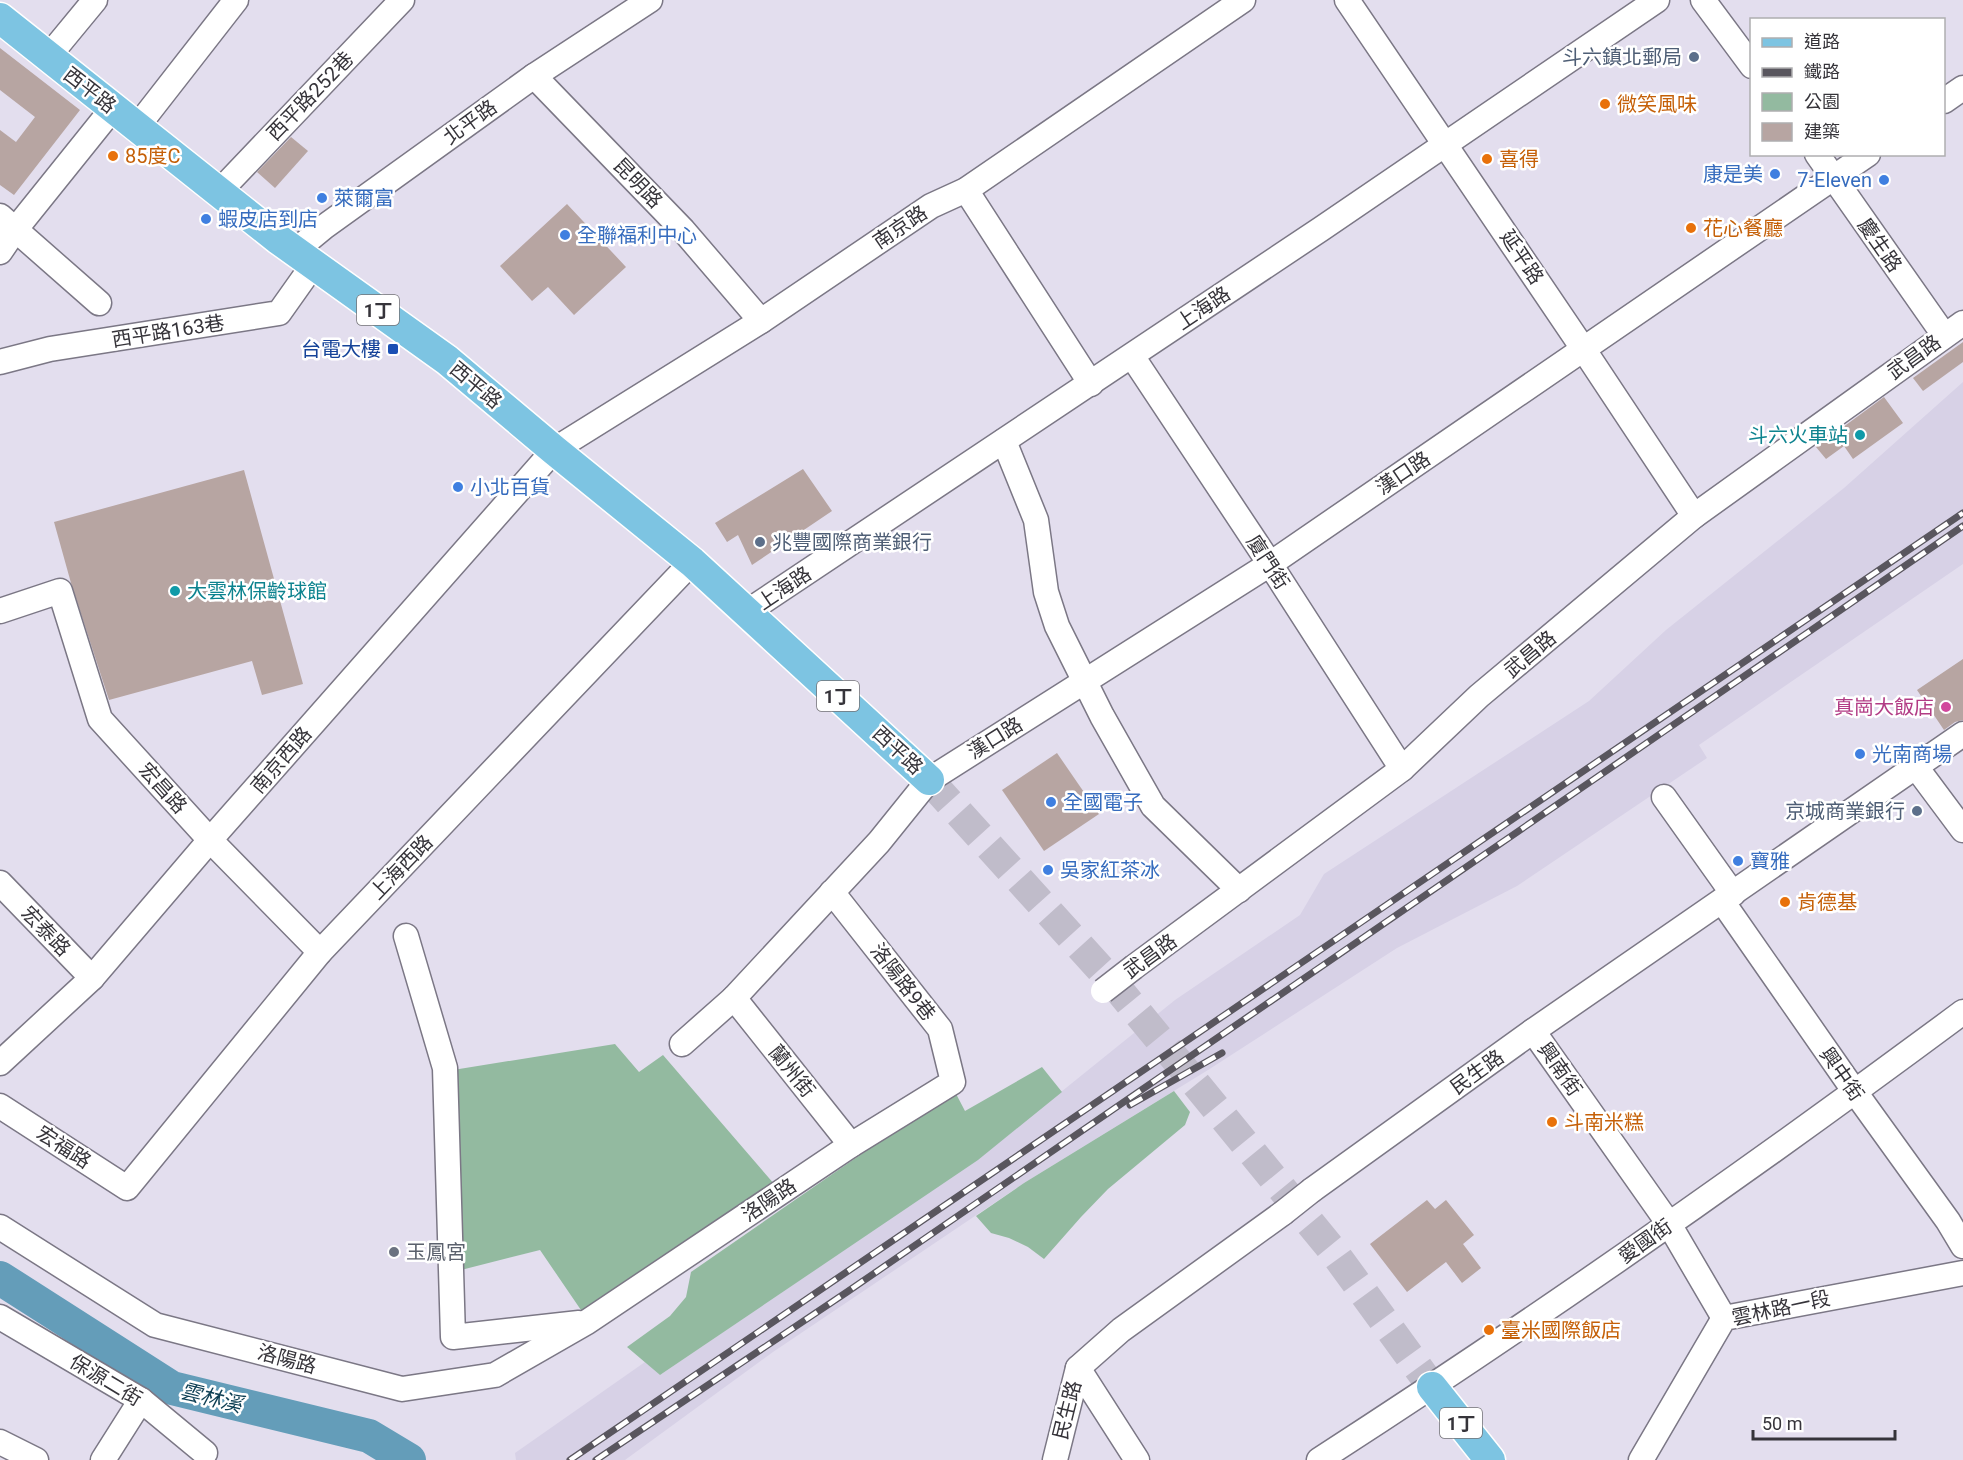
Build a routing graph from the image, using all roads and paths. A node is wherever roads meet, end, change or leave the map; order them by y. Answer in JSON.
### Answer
{"nodes":[{"id":1,"x":95,"y":0,"type":"edge"},
{"id":2,"x":236,"y":0,"type":"edge"},
{"id":3,"x":402,"y":0,"type":"edge"},
{"id":4,"x":650,"y":0,"type":"edge"},
{"id":5,"x":1243,"y":0,"type":"edge"},
{"id":6,"x":1347,"y":0,"type":"edge"},
{"id":7,"x":1657,"y":0,"type":"edge"},
{"id":8,"x":1703,"y":0,"type":"edge"},
{"id":9,"x":0,"y":18,"type":"edge"},
{"id":10,"x":48,"y":57,"type":"junction"},
{"id":11,"x":1750,"y":63,"type":"edge"},
{"id":12,"x":534,"y":76,"type":"junction"},
{"id":13,"x":1963,"y":88,"type":"edge"},
{"id":14,"x":1945,"y":100,"type":"edge"},
{"id":15,"x":113,"y":108,"type":"junction"},
{"id":16,"x":137,"y":127,"type":"junction"},
{"id":17,"x":1445,"y":145,"type":"junction"},
{"id":18,"x":1818,"y":156,"type":"edge"},
{"id":19,"x":1865,"y":156,"type":"edge"},
{"id":20,"x":1833,"y":177,"type":"junction"},
{"id":21,"x":966,"y":190,"type":"junction"},
{"id":22,"x":218,"y":193,"type":"junction"},
{"id":23,"x":7,"y":223,"type":"edge"},
{"id":24,"x":0,"y":252,"type":"edge"},
{"id":25,"x":304,"y":258,"type":"junction"},
{"id":26,"x":99,"y":303,"type":"dead end"},
{"id":27,"x":761,"y":321,"type":"junction"},
{"id":28,"x":1954,"y":329,"type":"edge"},
{"id":29,"x":1584,"y":350,"type":"junction"},
{"id":30,"x":1132,"y":356,"type":"junction"},
{"id":31,"x":0,"y":362,"type":"edge"},
{"id":32,"x":1091,"y":384,"type":"junction"},
{"id":33,"x":1004,"y":441,"type":"junction"},
{"id":34,"x":554,"y":450,"type":"junction"},
{"id":35,"x":1694,"y":516,"type":"junction"},
{"id":36,"x":692,"y":562,"type":"junction"},
{"id":37,"x":1270,"y":564,"type":"junction"},
{"id":38,"x":0,"y":611,"type":"edge"},
{"id":39,"x":747,"y":612,"type":"junction"},
{"id":40,"x":1085,"y":681,"type":"junction"},
{"id":41,"x":1963,"y":734,"type":"edge"},
{"id":42,"x":1916,"y":767,"type":"junction"},
{"id":43,"x":1402,"y":770,"type":"junction"},
{"id":44,"x":929,"y":780,"type":"junction"},
{"id":45,"x":1664,"y":797,"type":"dead end"},
{"id":46,"x":1963,"y":830,"type":"edge"},
{"id":47,"x":210,"y":840,"type":"junction"},
{"id":48,"x":0,"y":883,"type":"edge"},
{"id":49,"x":1239,"y":890,"type":"junction"},
{"id":50,"x":832,"y":892,"type":"junction"},
{"id":51,"x":1727,"y":897,"type":"junction"},
{"id":52,"x":406,"y":936,"type":"dead end"},
{"id":53,"x":320,"y":952,"type":"junction"},
{"id":54,"x":92,"y":978,"type":"junction"},
{"id":55,"x":1102,"y":991,"type":"dead end"},
{"id":56,"x":734,"y":998,"type":"junction"},
{"id":57,"x":1963,"y":1012,"type":"edge"},
{"id":58,"x":1533,"y":1030,"type":"junction"},
{"id":59,"x":682,"y":1044,"type":"dead end"},
{"id":60,"x":0,"y":1063,"type":"edge"},
{"id":61,"x":953,"y":1082,"type":"joint"},
{"id":62,"x":1855,"y":1092,"type":"junction"},
{"id":63,"x":0,"y":1106,"type":"edge"},
{"id":64,"x":851,"y":1145,"type":"junction"},
{"id":65,"x":127,"y":1188,"type":"joint"},
{"id":66,"x":1669,"y":1224,"type":"junction"},
{"id":67,"x":0,"y":1227,"type":"edge"},
{"id":68,"x":1963,"y":1246,"type":"edge"},
{"id":69,"x":1963,"y":1273,"type":"edge"},
{"id":70,"x":0,"y":1317,"type":"edge"},
{"id":71,"x":1724,"y":1318,"type":"junction"},
{"id":72,"x":587,"y":1322,"type":"junction"},
{"id":73,"x":1078,"y":1368,"type":"junction"},
{"id":74,"x":1432,"y":1387,"type":"junction"},
{"id":75,"x":141,"y":1400,"type":"junction"},
{"id":76,"x":0,"y":1442,"type":"edge"},
{"id":77,"x":205,"y":1453,"type":"dead end"},
{"id":78,"x":36,"y":1460,"type":"edge"},
{"id":79,"x":103,"y":1460,"type":"edge"},
{"id":80,"x":1054,"y":1460,"type":"edge"},
{"id":81,"x":1137,"y":1460,"type":"edge"},
{"id":82,"x":1319,"y":1460,"type":"edge"},
{"id":83,"x":1490,"y":1460,"type":"edge"},
{"id":84,"x":1641,"y":1460,"type":"edge"}],
"edges":[{"from":1,"to":10,"type":"street"},
{"from":2,"to":16,"type":"street"},
{"from":3,"to":22,"type":"street","name":"西平路252巷"},
{"from":4,"to":12,"type":"street","name":"北平路"},
{"from":5,"to":21,"type":"street","name":"南京路"},
{"from":6,"to":17,"type":"street","name":"延平路"},
{"from":7,"to":17,"type":"street","name":"上海路"},
{"from":8,"to":11,"type":"street"},
{"from":9,"to":10,"type":"main road","name":"西平路","number":"1丁"},
{"from":10,"to":15,"type":"main road","name":"西平路","number":"1丁"},
{"from":12,"to":25,"type":"street","name":"北平路"},
{"from":12,"to":27,"type":"street","name":"昆明路"},
{"from":13,"to":14,"type":"street"},
{"from":15,"to":16,"type":"main road","name":"西平路","number":"1丁"},
{"from":15,"to":23,"type":"street"},
{"from":16,"to":22,"type":"main road","name":"西平路","number":"1丁"},
{"from":17,"to":29,"type":"street","name":"延平路"},
{"from":17,"to":30,"type":"street","name":"上海路"},
{"from":18,"to":20,"type":"street","name":"慶生路"},
{"from":19,"to":20,"type":"street","name":"漢口路"},
{"from":20,"to":28,"type":"street","name":"慶生路"},
{"from":20,"to":29,"type":"street","name":"漢口路"},
{"from":21,"to":27,"type":"street","name":"南京路"},
{"from":21,"to":32,"type":"street"},
{"from":22,"to":25,"type":"main road","name":"西平路","number":"1丁"},
{"from":23,"to":24,"type":"street"},
{"from":23,"to":26,"type":"street"},
{"from":25,"to":31,"type":"street","name":"西平路163巷"},
{"from":25,"to":34,"type":"main road","name":"西平路","number":"1丁"},
{"from":27,"to":34,"type":"street","name":"南京路"},
{"from":28,"to":35,"type":"street","name":"武昌路"},
{"from":29,"to":35,"type":"street","name":"延平路"},
{"from":29,"to":37,"type":"street","name":"漢口路"},
{"from":30,"to":32,"type":"street","name":"上海路"},
{"from":30,"to":37,"type":"street","name":"廈門街"},
{"from":32,"to":33,"type":"street","name":"上海路"},
{"from":33,"to":39,"type":"street","name":"上海路"},
{"from":33,"to":40,"type":"street"},
{"from":34,"to":36,"type":"main road","name":"西平路","number":"1丁"},
{"from":34,"to":47,"type":"street","name":"南京西路"},
{"from":35,"to":43,"type":"street","name":"武昌路"},
{"from":36,"to":39,"type":"main road","name":"西平路","number":"1丁"},
{"from":36,"to":53,"type":"street","name":"上海西路"},
{"from":37,"to":40,"type":"street","name":"漢口路"},
{"from":37,"to":43,"type":"street","name":"廈門街"},
{"from":38,"to":47,"type":"street","name":"宏昌路"},
{"from":39,"to":44,"type":"main road","name":"西平路","number":"1丁"},
{"from":40,"to":44,"type":"street","name":"漢口路"},
{"from":40,"to":49,"type":"street"},
{"from":41,"to":42,"type":"street","name":"民生路"},
{"from":42,"to":46,"type":"street"},
{"from":42,"to":51,"type":"street","name":"民生路"},
{"from":43,"to":49,"type":"street","name":"武昌路"},
{"from":44,"to":50,"type":"street"},
{"from":45,"to":51,"type":"street","name":"興中街"},
{"from":47,"to":53,"type":"street","name":"宏昌路"},
{"from":47,"to":54,"type":"street","name":"南京西路"},
{"from":48,"to":54,"type":"street","name":"宏泰路"},
{"from":49,"to":55,"type":"street","name":"武昌路","bridge":true},
{"from":50,"to":56,"type":"street"},
{"from":50,"to":61,"type":"street","name":"洛陽路9巷"},
{"from":51,"to":58,"type":"street","name":"民生路"},
{"from":51,"to":62,"type":"street","name":"興中街"},
{"from":52,"to":72,"type":"street","name":"洛陽路"},
{"from":53,"to":65,"type":"street","name":"上海西路"},
{"from":54,"to":60,"type":"street","name":"南京西路"},
{"from":56,"to":59,"type":"street"},
{"from":56,"to":64,"type":"street","name":"蘭州街"},
{"from":57,"to":62,"type":"street","name":"愛國街"},
{"from":58,"to":66,"type":"street","name":"興南街"},
{"from":58,"to":73,"type":"street","name":"民生路","bridge":true},
{"from":61,"to":64,"type":"street","name":"洛陽路"},
{"from":62,"to":66,"type":"street","name":"愛國街"},
{"from":62,"to":68,"type":"street","name":"興中街"},
{"from":63,"to":65,"type":"street","name":"宏福路"},
{"from":64,"to":72,"type":"street","name":"洛陽路"},
{"from":66,"to":71,"type":"street","name":"興南街"},
{"from":66,"to":74,"type":"street","name":"愛國街"},
{"from":67,"to":72,"type":"street","name":"洛陽路"},
{"from":69,"to":71,"type":"street","name":"雲林路一段"},
{"from":70,"to":75,"type":"street","name":"保源二街"},
{"from":71,"to":84,"type":"street","name":"雲林路一段"},
{"from":73,"to":80,"type":"street","name":"民生路"},
{"from":73,"to":81,"type":"street"},
{"from":74,"to":82,"type":"street","name":"愛國街"},
{"from":74,"to":83,"type":"main road","number":"1丁"},
{"from":75,"to":77,"type":"street","name":"保源二街"},
{"from":75,"to":79,"type":"street"},
{"from":76,"to":78,"type":"street"}]}
